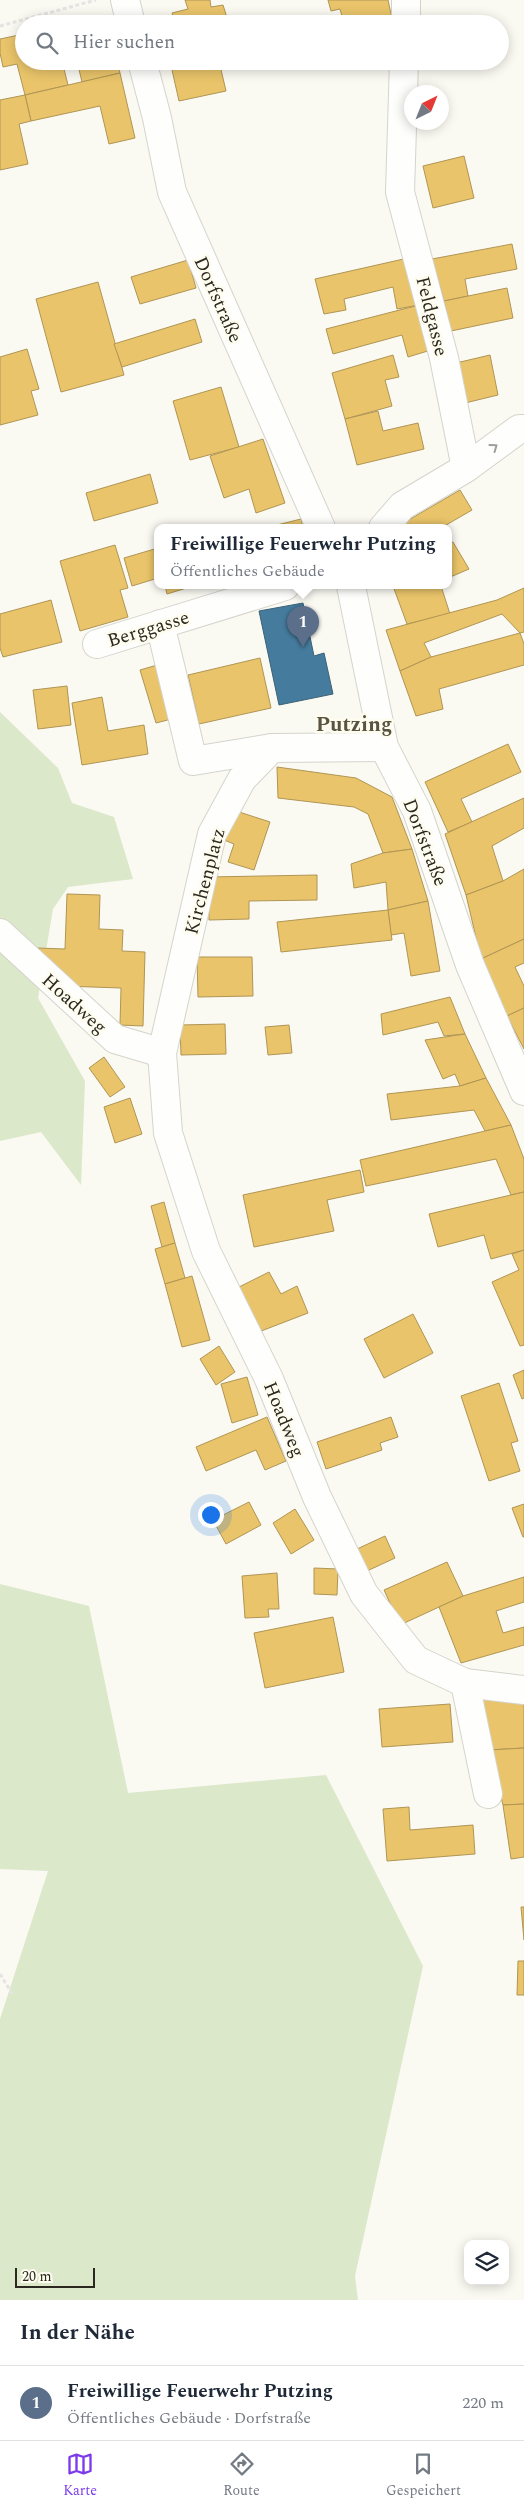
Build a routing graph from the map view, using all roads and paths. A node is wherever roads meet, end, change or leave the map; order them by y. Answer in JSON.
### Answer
{"nodes":[{"id":1,"x":96,"y":0,"type":"edge"},
{"id":2,"x":125,"y":0,"type":"edge"},
{"id":3,"x":406,"y":0,"type":"edge"},
{"id":4,"x":41,"y":15,"type":"edge"},
{"id":5,"x":129,"y":15,"type":"edge"},
{"id":6,"x":406,"y":15,"type":"edge"},
{"id":7,"x":15,"y":22,"type":"edge"},
{"id":8,"x":0,"y":26,"type":"edge"},
{"id":9,"x":144,"y":70,"type":"edge"},
{"id":10,"x":404,"y":70,"type":"edge"},
{"id":11,"x":524,"y":429,"type":"edge"},
{"id":12,"x":466,"y":468,"type":"junction"},
{"id":13,"x":319,"y":524,"type":"edge"},
{"id":14,"x":386,"y":524,"type":"edge"},
{"id":15,"x":275,"y":589,"type":"edge"},
{"id":16,"x":352,"y":589,"type":"edge"},
{"id":17,"x":160,"y":624,"type":"junction"},
{"id":18,"x":97,"y":644,"type":"dead end"},
{"id":19,"x":384,"y":746,"type":"junction"},
{"id":20,"x":272,"y":748,"type":"junction"},
{"id":21,"x":0,"y":933,"type":"edge"},
{"id":22,"x":175,"y":1000,"type":"joint"},
{"id":23,"x":162,"y":1053,"type":"junction"},
{"id":24,"x":524,"y":1091,"type":"edge"},
{"id":25,"x":465,"y":1683,"type":"junction"},
{"id":26,"x":524,"y":1690,"type":"edge"},
{"id":27,"x":488,"y":1794,"type":"dead end"},
{"id":28,"x":0,"y":1974,"type":"edge"},
{"id":29,"x":13,"y":1995,"type":"dead end"}],
"edges":[{"from":1,"to":4,"type":"path"},
{"from":2,"to":5,"type":"street"},
{"from":3,"to":6,"type":"street"},
{"from":7,"to":8,"type":"path"},
{"from":9,"to":13,"type":"street","name":"Dorfstraße"},
{"from":10,"to":12,"type":"street","name":"Feldgasse"},
{"from":12,"to":11,"type":"street","one_way":true},
{"from":12,"to":14,"type":"street"},
{"from":15,"to":17,"type":"street","name":"Berggasse"},
{"from":16,"to":19,"type":"street","name":"Dorfstraße"},
{"from":17,"to":18,"type":"street","name":"Berggasse"},
{"from":17,"to":20,"type":"street"},
{"from":19,"to":20,"type":"street"},
{"from":19,"to":24,"type":"street","name":"Dorfstraße"},
{"from":20,"to":22,"type":"street","name":"Kirchenplatz"},
{"from":21,"to":23,"type":"street","name":"Hoadweg"},
{"from":22,"to":23,"type":"street","name":"Hoadweg"},
{"from":23,"to":25,"type":"street","name":"Hoadweg"},
{"from":25,"to":26,"type":"street","name":"Hoadweg"},
{"from":25,"to":27,"type":"street"},
{"from":28,"to":29,"type":"path"}]}
